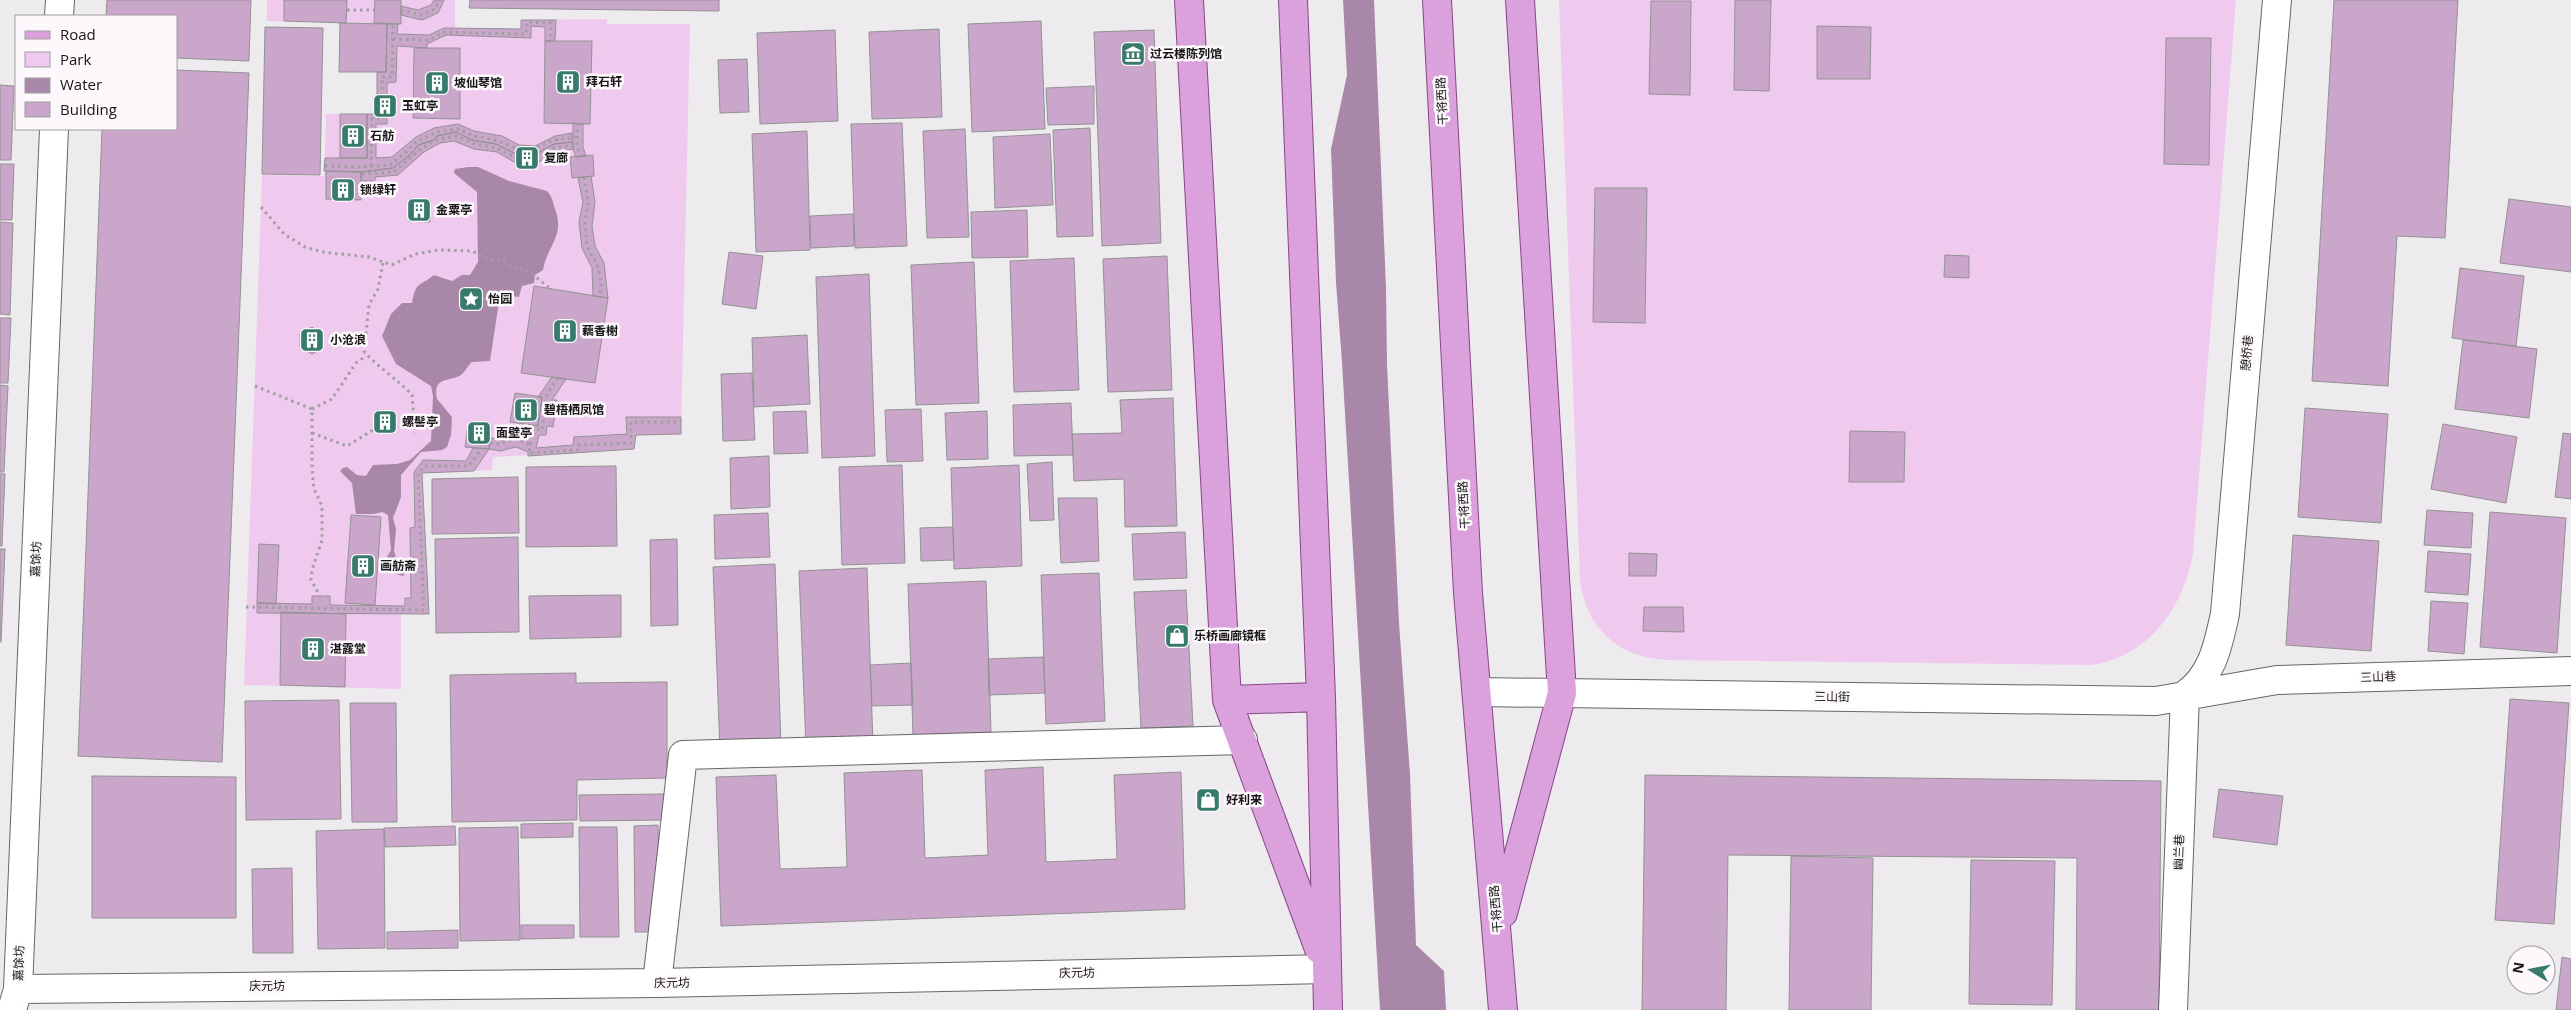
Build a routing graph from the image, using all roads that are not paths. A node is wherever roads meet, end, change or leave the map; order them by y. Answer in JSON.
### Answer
{"nodes":[{"id":1,"x":60,"y":0,"type":"edge"},
{"id":2,"x":1189,"y":0,"type":"edge"},
{"id":3,"x":1293,"y":0,"type":"edge"},
{"id":4,"x":1437,"y":0,"type":"edge"},
{"id":5,"x":1520,"y":0,"type":"edge"},
{"id":6,"x":2277,"y":0,"type":"edge"},
{"id":7,"x":59,"y":15,"type":"edge"},
{"id":8,"x":54,"y":130,"type":"edge"},
{"id":9,"x":2571,"y":671,"type":"edge"},
{"id":10,"x":1478,"y":692,"type":"junction"},
{"id":11,"x":1562,"y":693,"type":"junction"},
{"id":12,"x":2185,"y":695,"type":"junction"},
{"id":13,"x":1321,"y":697,"type":"junction"},
{"id":14,"x":1228,"y":700,"type":"junction"},
{"id":15,"x":1243,"y":740,"type":"junction"},
{"id":16,"x":1498,"y":932,"type":"junction"},
{"id":17,"x":10,"y":950,"type":"edge"},
{"id":18,"x":1326,"y":969,"type":"junction"},
{"id":19,"x":657,"y":983,"type":"junction"},
{"id":20,"x":15,"y":999,"type":"edge"},
{"id":21,"x":1328,"y":1010,"type":"edge"},
{"id":22,"x":1503,"y":1010,"type":"edge"},
{"id":23,"x":2173,"y":1010,"type":"edge"}],
"edges":[{"from":1,"to":7,"type":"street"},
{"from":2,"to":14,"type":"main road"},
{"from":3,"to":13,"type":"main road"},
{"from":4,"to":10,"type":"main road","name":"干将西路"},
{"from":5,"to":11,"type":"main road"},
{"from":6,"to":12,"type":"street","name":"憩桥巷"},
{"from":8,"to":17,"type":"street","name":"嘉馀坊"},
{"from":9,"to":12,"type":"street","name":"三山巷"},
{"from":10,"to":11,"type":"street","name":"三山街"},
{"from":10,"to":16,"type":"main road","name":"干将西路"},
{"from":11,"to":12,"type":"street","name":"三山街"},
{"from":11,"to":16,"type":"main road"},
{"from":12,"to":23,"type":"street","name":"幽兰巷"},
{"from":13,"to":14,"type":"main road"},
{"from":13,"to":18,"type":"main road"},
{"from":14,"to":15,"type":"main road"},
{"from":15,"to":18,"type":"main road"},
{"from":15,"to":19,"type":"street"},
{"from":16,"to":22,"type":"main road","name":"干将西路"},
{"from":17,"to":20,"type":"street","name":"嘉馀坊"},
{"from":18,"to":19,"type":"street","name":"庆元坊"},
{"from":18,"to":21,"type":"main road"},
{"from":19,"to":20,"type":"street","name":"庆元坊"}]}
